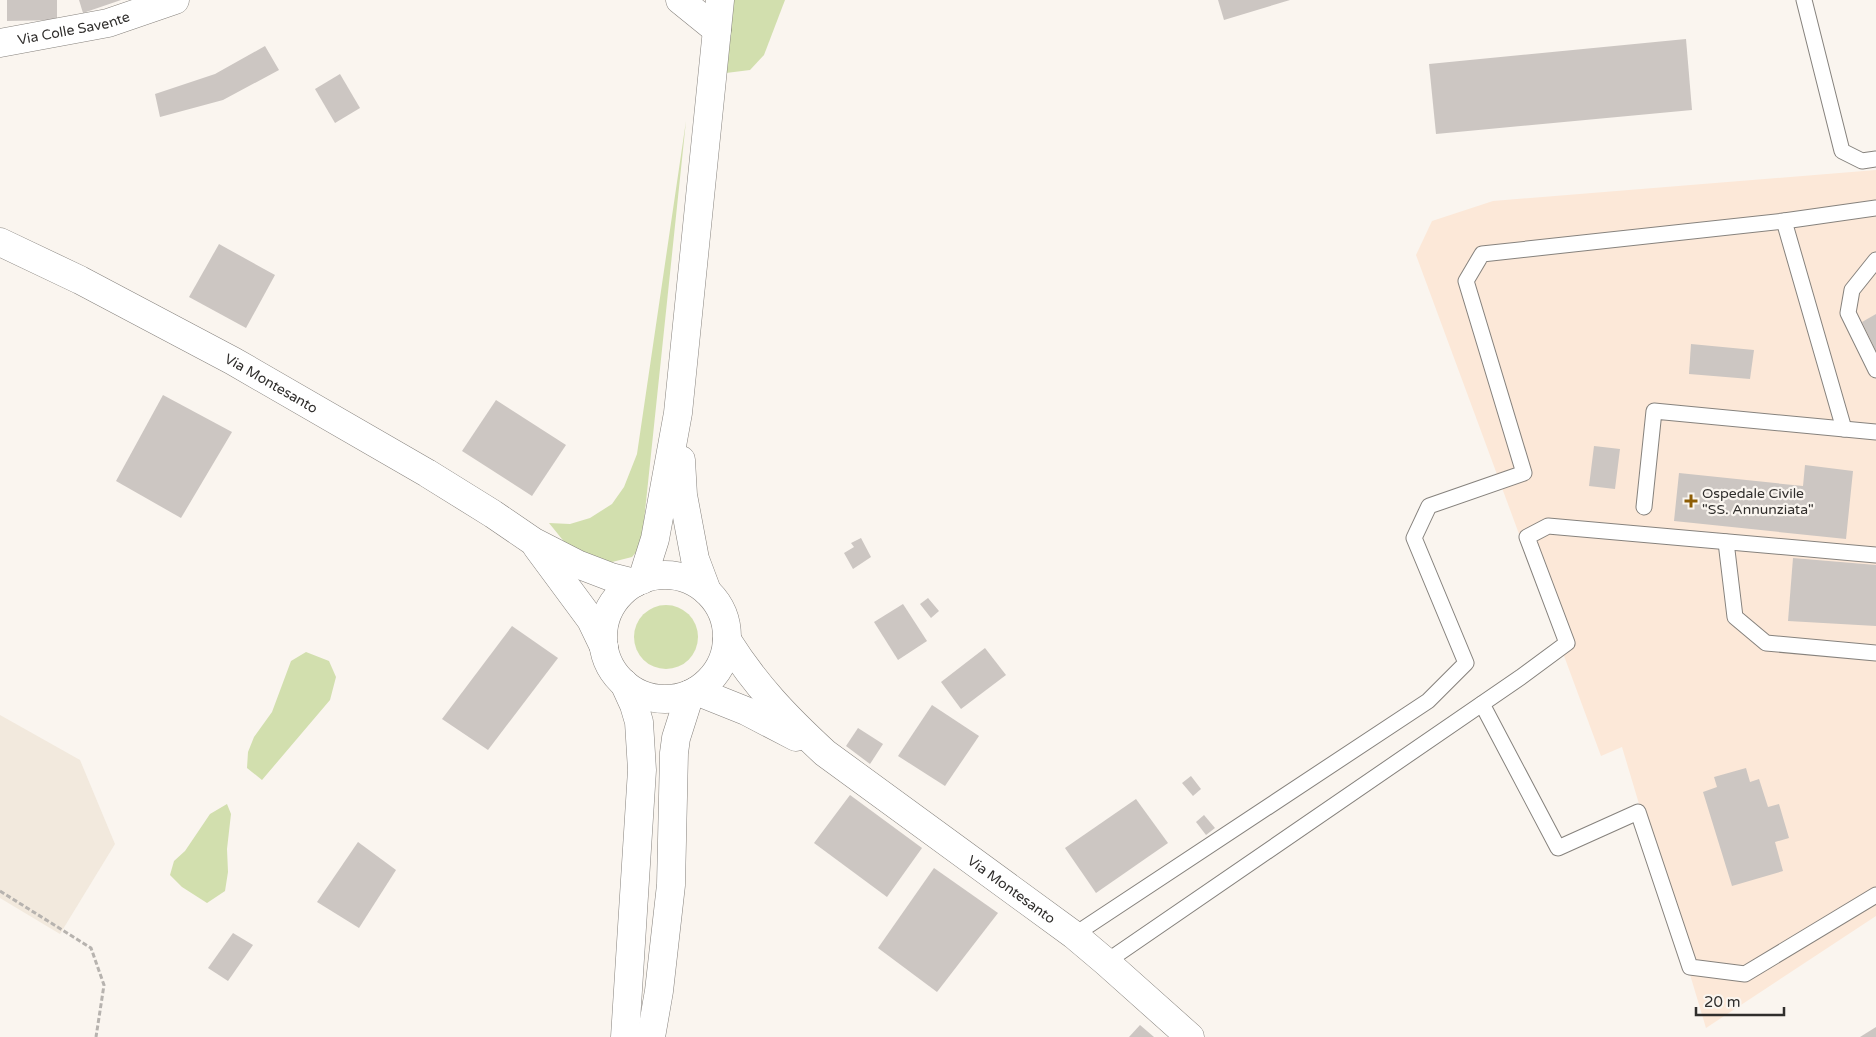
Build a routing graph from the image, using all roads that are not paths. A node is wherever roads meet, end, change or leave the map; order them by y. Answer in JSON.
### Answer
{"nodes":[{"id":1,"x":175,"y":0,"type":"edge"},
{"id":2,"x":680,"y":0,"type":"edge"},
{"id":3,"x":720,"y":0,"type":"edge"},
{"id":4,"x":1804,"y":0,"type":"edge"},
{"id":5,"x":717,"y":30,"type":"junction"},
{"id":6,"x":0,"y":42,"type":"edge"},
{"id":7,"x":1876,"y":159,"type":"edge"},
{"id":8,"x":1876,"y":208,"type":"edge"},
{"id":9,"x":1784,"y":221,"type":"junction"},
{"id":10,"x":0,"y":242,"type":"edge"},
{"id":11,"x":1876,"y":260,"type":"edge"},
{"id":12,"x":1876,"y":370,"type":"edge"},
{"id":13,"x":678,"y":413,"type":"junction"},
{"id":14,"x":1844,"y":429,"type":"junction"},
{"id":15,"x":1876,"y":432,"type":"edge"},
{"id":16,"x":1644,"y":507,"type":"dead end"},
{"id":17,"x":534,"y":542,"type":"junction"},
{"id":18,"x":1726,"y":542,"type":"junction"},
{"id":19,"x":1876,"y":555,"type":"edge"},
{"id":20,"x":638,"y":582,"type":"junction"},
{"id":21,"x":707,"y":591,"type":"junction"},
{"id":22,"x":728,"y":640,"type":"junction"},
{"id":23,"x":604,"y":647,"type":"junction"},
{"id":24,"x":1876,"y":653,"type":"edge"},
{"id":25,"x":624,"y":683,"type":"junction"},
{"id":26,"x":693,"y":693,"type":"junction"},
{"id":27,"x":1482,"y":704,"type":"junction"},
{"id":28,"x":825,"y":753,"type":"junction"},
{"id":29,"x":1876,"y":895,"type":"edge"},
{"id":30,"x":1074,"y":935,"type":"junction"},
{"id":31,"x":1106,"y":962,"type":"junction"},
{"id":32,"x":625,"y":1037,"type":"edge"},
{"id":33,"x":651,"y":1037,"type":"edge"},
{"id":34,"x":1190,"y":1037,"type":"edge"}],
"edges":[{"from":1,"to":6,"type":"main road","name":"Via Colle Savente"},
{"from":2,"to":5,"type":"main road"},
{"from":3,"to":5,"type":"main road"},
{"from":4,"to":7,"type":"lane"},
{"from":5,"to":13,"type":"main road"},
{"from":8,"to":9,"type":"lane"},
{"from":9,"to":14,"type":"lane"},
{"from":9,"to":30,"type":"lane"},
{"from":10,"to":17,"type":"main road","name":"Via Montesanto"},
{"from":11,"to":12,"type":"lane"},
{"from":13,"to":20,"type":"main road"},
{"from":13,"to":21,"type":"main road"},
{"from":14,"to":15,"type":"lane"},
{"from":14,"to":16,"type":"lane"},
{"from":17,"to":20,"type":"main road","name":"Via Montesanto"},
{"from":17,"to":23,"type":"main road","name":"Via Montesanto"},
{"from":18,"to":19,"type":"lane"},
{"from":18,"to":24,"type":"lane"},
{"from":18,"to":27,"type":"lane"},
{"from":20,"to":21,"type":"main road"},
{"from":20,"to":23,"type":"main road"},
{"from":21,"to":22,"type":"main road"},
{"from":22,"to":26,"type":"main road"},
{"from":22,"to":28,"type":"main road","name":"Via Montesanto"},
{"from":23,"to":25,"type":"main road"},
{"from":25,"to":26,"type":"main road"},
{"from":25,"to":32,"type":"main road"},
{"from":26,"to":28,"type":"main road","name":"Via Montesanto"},
{"from":26,"to":33,"type":"main road"},
{"from":27,"to":29,"type":"lane"},
{"from":27,"to":31,"type":"lane"},
{"from":28,"to":30,"type":"main road","name":"Via Montesanto"},
{"from":30,"to":31,"type":"main road","name":"Via Montesanto"},
{"from":31,"to":34,"type":"main road","name":"Via Montesanto"}]}
